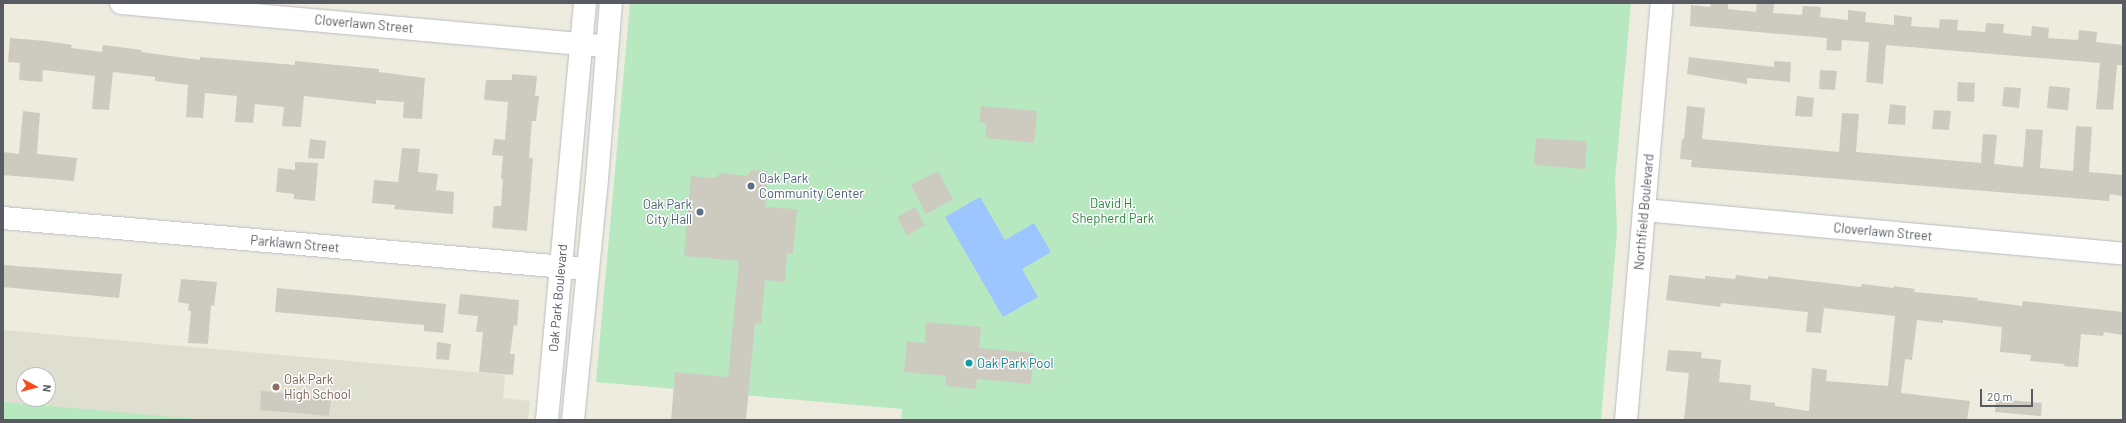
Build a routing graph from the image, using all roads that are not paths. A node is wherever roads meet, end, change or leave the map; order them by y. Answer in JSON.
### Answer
{"nodes":[{"id":1,"x":121,"y":3,"type":"edge"},
{"id":2,"x":585,"y":3,"type":"edge"},
{"id":3,"x":611,"y":3,"type":"edge"},
{"id":4,"x":1662,"y":3,"type":"edge"},
{"id":5,"x":581,"y":43,"type":"junction"},
{"id":6,"x":607,"y":46,"type":"junction"},
{"id":7,"x":569,"y":177,"type":"junction"},
{"id":8,"x":597,"y":179,"type":"junction"},
{"id":9,"x":1644,"y":210,"type":"junction"},
{"id":10,"x":3,"y":218,"type":"edge"},
{"id":11,"x":2123,"y":254,"type":"edge"},
{"id":12,"x":561,"y":267,"type":"junction"},
{"id":13,"x":587,"y":269,"type":"junction"},
{"id":14,"x":547,"y":420,"type":"edge"},
{"id":15,"x":573,"y":420,"type":"edge"},
{"id":16,"x":1626,"y":420,"type":"edge"}],
"edges":[{"from":1,"to":5,"type":"street","name":"Cloverlawn Street"},
{"from":2,"to":5,"type":"street","name":"Oak Park Boulevard"},
{"from":3,"to":6,"type":"street","name":"Oak Park Boulevard"},
{"from":4,"to":9,"type":"street","name":"Northfield Boulevard"},
{"from":5,"to":6,"type":"street","name":"Cloverlawn Street"},
{"from":5,"to":7,"type":"street","name":"Oak Park Boulevard"},
{"from":6,"to":8,"type":"street","name":"Oak Park Boulevard"},
{"from":7,"to":8,"type":"street"},
{"from":7,"to":12,"type":"street","name":"Oak Park Boulevard"},
{"from":8,"to":13,"type":"street","name":"Oak Park Boulevard"},
{"from":9,"to":11,"type":"street","name":"Cloverlawn Street"},
{"from":9,"to":16,"type":"street","name":"Northfield Boulevard"},
{"from":10,"to":12,"type":"street","name":"Parklawn Street"},
{"from":12,"to":13,"type":"street","name":"Parklawn Street"},
{"from":12,"to":14,"type":"street","name":"Oak Park Boulevard"},
{"from":13,"to":15,"type":"street","name":"Oak Park Boulevard"}]}
